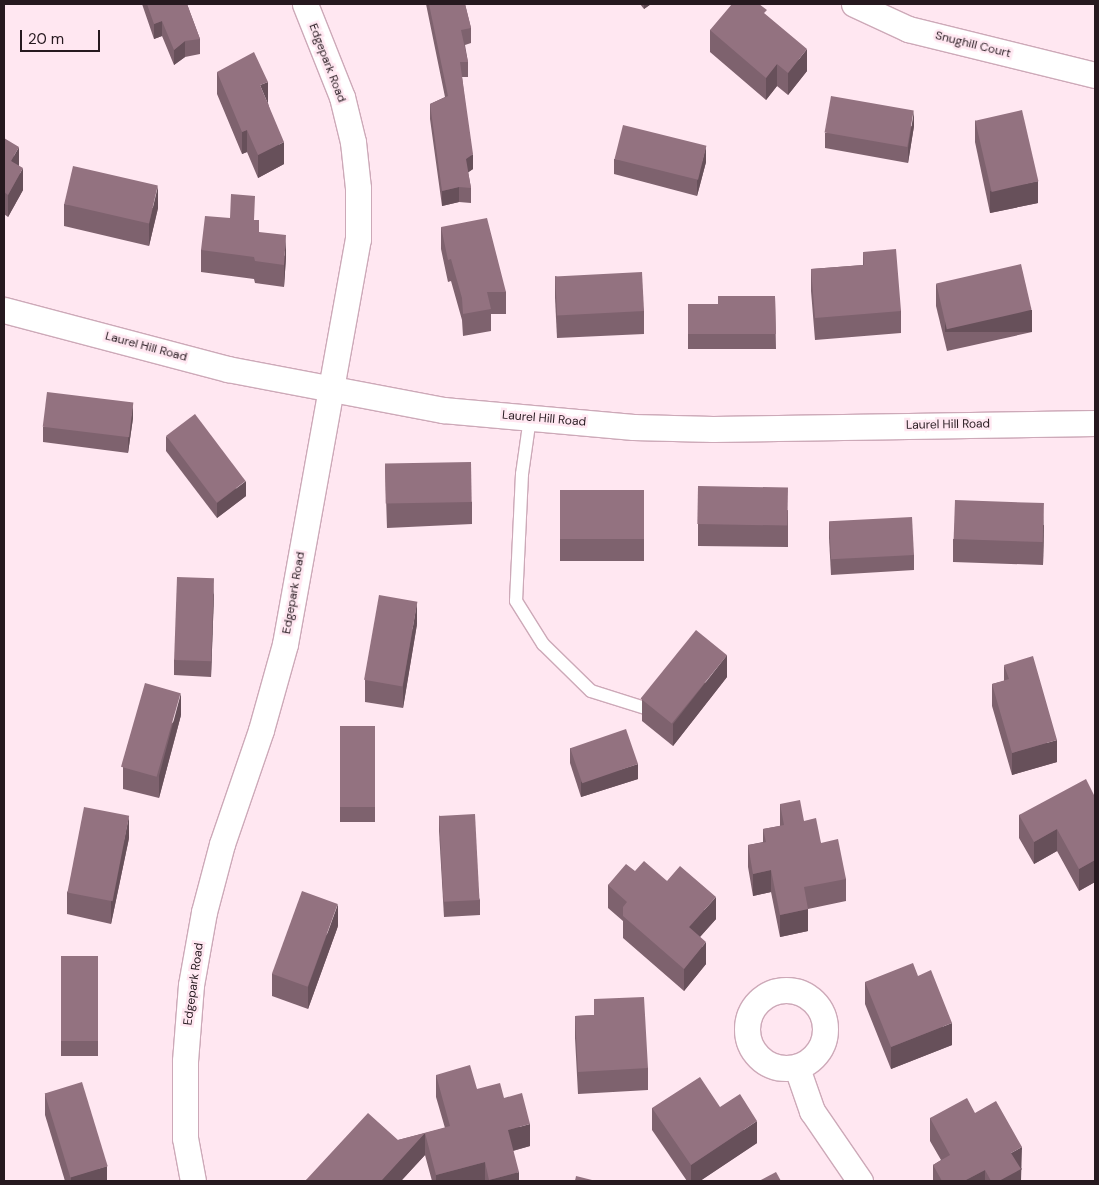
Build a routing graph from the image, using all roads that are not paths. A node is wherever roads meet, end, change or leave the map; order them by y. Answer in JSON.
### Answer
{"nodes":[{"id":1,"x":305,"y":4,"type":"edge"},
{"id":2,"x":854,"y":4,"type":"edge"},
{"id":3,"x":1095,"y":75,"type":"edge"},
{"id":4,"x":4,"y":310,"type":"edge"},
{"id":5,"x":332,"y":390,"type":"junction"},
{"id":6,"x":530,"y":418,"type":"junction"},
{"id":7,"x":1095,"y":423,"type":"edge"},
{"id":8,"x":644,"y":708,"type":"edge"},
{"id":9,"x":797,"y":1068,"type":"dead end"},
{"id":10,"x":193,"y":1181,"type":"edge"},
{"id":11,"x":860,"y":1181,"type":"edge"}],
"edges":[{"from":1,"to":5,"type":"street","name":"Edgepark Road"},
{"from":2,"to":3,"type":"street","name":"Snughill Court"},
{"from":4,"to":5,"type":"street","name":"Laurel Hill Road"},
{"from":5,"to":6,"type":"street","name":"Laurel Hill Road"},
{"from":5,"to":10,"type":"street","name":"Edgepark Road"},
{"from":6,"to":7,"type":"street","name":"Laurel Hill Road"},
{"from":6,"to":8,"type":"lane"},
{"from":9,"to":11,"type":"street"}]}
